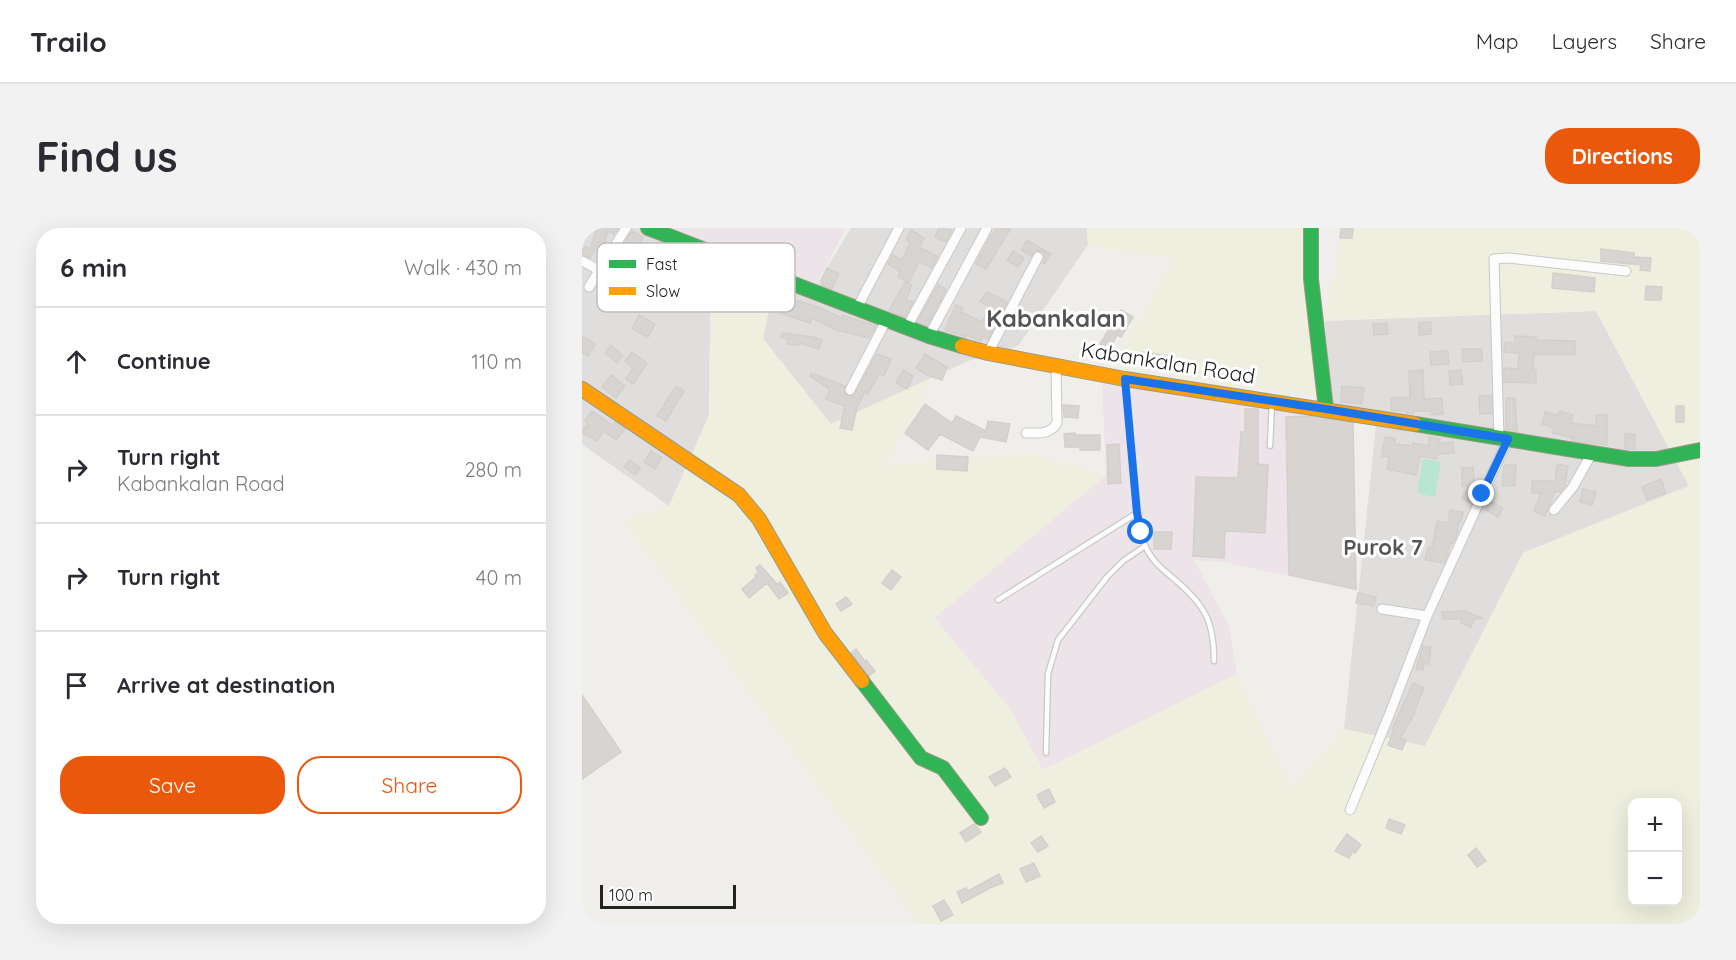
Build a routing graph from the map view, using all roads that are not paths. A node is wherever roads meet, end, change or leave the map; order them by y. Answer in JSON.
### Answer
{"nodes":[{"id":1,"x":626,"y":228,"type":"edge"},
{"id":2,"x":648,"y":228,"type":"edge"},
{"id":3,"x":899,"y":228,"type":"edge"},
{"id":4,"x":961,"y":228,"type":"edge"},
{"id":5,"x":987,"y":228,"type":"edge"},
{"id":6,"x":1311,"y":228,"type":"edge"},
{"id":7,"x":616,"y":243,"type":"edge"},
{"id":8,"x":687,"y":243,"type":"edge"},
{"id":9,"x":1038,"y":257,"type":"dead end"},
{"id":10,"x":582,"y":261,"type":"edge"},
{"id":11,"x":597,"y":269,"type":"edge"},
{"id":12,"x":1626,"y":271,"type":"dead end"},
{"id":13,"x":597,"y":273,"type":"edge"},
{"id":14,"x":795,"y":284,"type":"edge"},
{"id":15,"x":589,"y":287,"type":"dead end"},
{"id":16,"x":857,"y":308,"type":"junction"},
{"id":17,"x":887,"y":320,"type":"junction"},
{"id":18,"x":907,"y":327,"type":"junction"},
{"id":19,"x":929,"y":336,"type":"junction"},
{"id":20,"x":988,"y":353,"type":"junction"},
{"id":21,"x":1056,"y":366,"type":"junction"},
{"id":22,"x":1125,"y":379,"type":"junction"},
{"id":23,"x":582,"y":389,"type":"edge"},
{"id":24,"x":850,"y":390,"type":"dead end"},
{"id":25,"x":1272,"y":401,"type":"junction"},
{"id":26,"x":1326,"y":409,"type":"junction"},
{"id":27,"x":1026,"y":433,"type":"dead end"},
{"id":28,"x":1504,"y":438,"type":"junction"},
{"id":29,"x":1270,"y":446,"type":"dead end"},
{"id":30,"x":1700,"y":450,"type":"edge"},
{"id":31,"x":1592,"y":453,"type":"junction"},
{"id":32,"x":1554,"y":510,"type":"dead end"},
{"id":33,"x":1137,"y":513,"type":"junction"},
{"id":34,"x":1145,"y":546,"type":"junction"},
{"id":35,"x":998,"y":600,"type":"dead end"},
{"id":36,"x":1382,"y":609,"type":"dead end"},
{"id":37,"x":1427,"y":616,"type":"junction"},
{"id":38,"x":1214,"y":661,"type":"dead end"},
{"id":39,"x":1046,"y":753,"type":"dead end"},
{"id":40,"x":1350,"y":810,"type":"dead end"},
{"id":41,"x":981,"y":818,"type":"dead end"}],
"edges":[{"from":1,"to":7,"type":"street"},
{"from":2,"to":8,"type":"street","name":"Kabankalan Road"},
{"from":3,"to":16,"type":"street"},
{"from":4,"to":18,"type":"street"},
{"from":5,"to":19,"type":"street"},
{"from":6,"to":26,"type":"street"},
{"from":9,"to":20,"type":"street"},
{"from":10,"to":11,"type":"street"},
{"from":12,"to":28,"type":"street"},
{"from":13,"to":15,"type":"street"},
{"from":14,"to":16,"type":"street","name":"Kabankalan Road"},
{"from":16,"to":17,"type":"street","name":"Kabankalan Road"},
{"from":17,"to":18,"type":"street","name":"Kabankalan Road"},
{"from":17,"to":24,"type":"street"},
{"from":18,"to":19,"type":"street","name":"Kabankalan Road"},
{"from":19,"to":20,"type":"street","name":"Kabankalan Road"},
{"from":20,"to":21,"type":"street","name":"Kabankalan Road"},
{"from":21,"to":22,"type":"street","name":"Kabankalan Road"},
{"from":21,"to":27,"type":"street"},
{"from":22,"to":25,"type":"street","name":"Kabankalan Road"},
{"from":22,"to":33,"type":"lane"},
{"from":23,"to":41,"type":"street"},
{"from":25,"to":26,"type":"street","name":"Kabankalan Road"},
{"from":25,"to":29,"type":"lane"},
{"from":26,"to":28,"type":"street","name":"Kabankalan Road"},
{"from":28,"to":31,"type":"street","name":"Kabankalan Road"},
{"from":28,"to":37,"type":"street"},
{"from":30,"to":31,"type":"street","name":"Kabankalan Road"},
{"from":31,"to":32,"type":"street"},
{"from":33,"to":34,"type":"lane"},
{"from":33,"to":35,"type":"lane"},
{"from":34,"to":38,"type":"lane"},
{"from":34,"to":39,"type":"lane"},
{"from":36,"to":37,"type":"street"},
{"from":37,"to":40,"type":"street"}]}
